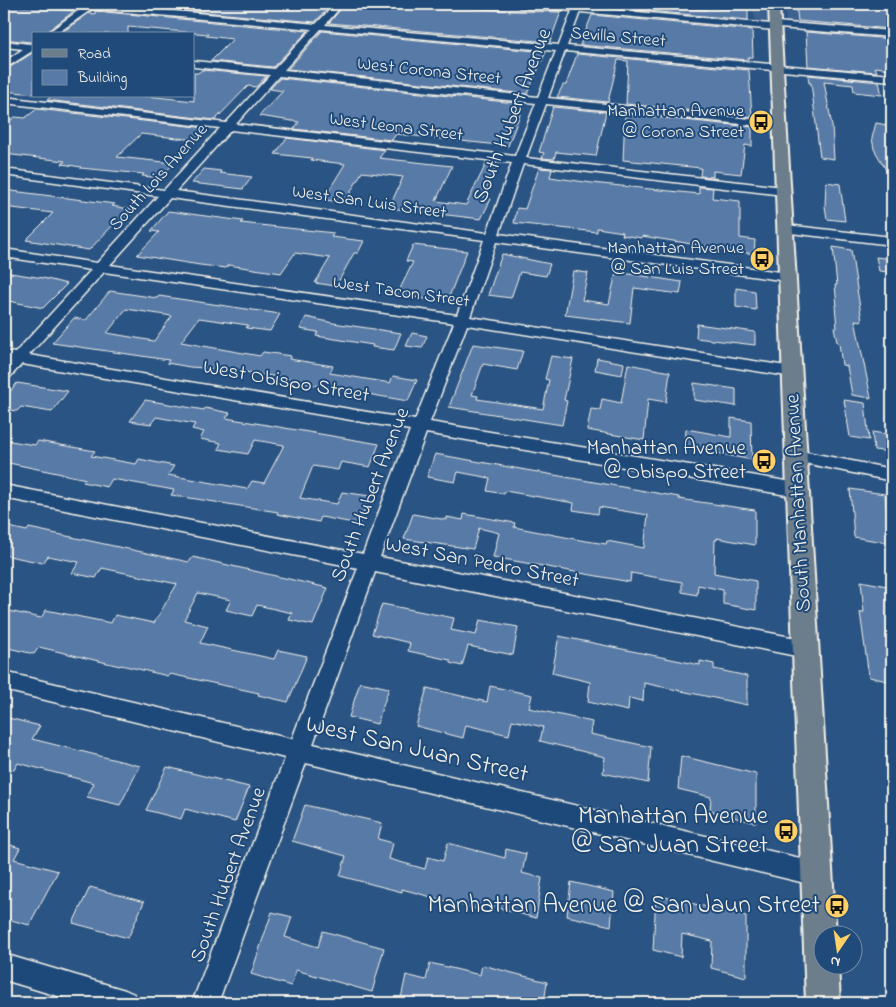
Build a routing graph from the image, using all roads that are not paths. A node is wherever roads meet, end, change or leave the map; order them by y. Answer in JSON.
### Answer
{"nodes":[{"id":1,"x":67,"y":4,"type":"edge"},
{"id":2,"x":339,"y":4,"type":"edge"},
{"id":3,"x":519,"y":4,"type":"edge"},
{"id":4,"x":92,"y":5,"type":"edge"},
{"id":5,"x":578,"y":6,"type":"edge"},
{"id":6,"x":775,"y":18,"type":"edge"},
{"id":7,"x":318,"y":27,"type":"junction"},
{"id":8,"x":53,"y":32,"type":"edge"},
{"id":9,"x":892,"y":34,"type":"edge"},
{"id":10,"x":4,"y":44,"type":"edge"},
{"id":11,"x":32,"y":46,"type":"edge"},
{"id":12,"x":32,"y":47,"type":"edge"},
{"id":13,"x":562,"y":50,"type":"junction"},
{"id":14,"x":195,"y":64,"type":"edge"},
{"id":15,"x":4,"y":66,"type":"edge"},
{"id":16,"x":777,"y":68,"type":"junction"},
{"id":17,"x":277,"y":73,"type":"junction"},
{"id":18,"x":892,"y":78,"type":"edge"},
{"id":19,"x":4,"y":100,"type":"edge"},
{"id":20,"x":542,"y":100,"type":"junction"},
{"id":21,"x":780,"y":125,"type":"junction"},
{"id":22,"x":229,"y":126,"type":"junction"},
{"id":23,"x":519,"y":160,"type":"junction"},
{"id":24,"x":4,"y":172,"type":"edge"},
{"id":25,"x":783,"y":191,"type":"junction"},
{"id":26,"x":168,"y":194,"type":"junction"},
{"id":27,"x":786,"y":229,"type":"junction"},
{"id":28,"x":492,"y":237,"type":"junction"},
{"id":29,"x":892,"y":241,"type":"edge"},
{"id":30,"x":4,"y":253,"type":"edge"},
{"id":31,"x":101,"y":268,"type":"junction"},
{"id":32,"x":788,"y":277,"type":"junction"},
{"id":33,"x":462,"y":320,"type":"junction"},
{"id":34,"x":11,"y":357,"type":"edge"},
{"id":35,"x":793,"y":372,"type":"junction"},
{"id":36,"x":4,"y":374,"type":"edge"},
{"id":37,"x":420,"y":426,"type":"junction"},
{"id":38,"x":796,"y":456,"type":"junction"},
{"id":39,"x":892,"y":475,"type":"edge"},
{"id":40,"x":798,"y":490,"type":"junction"},
{"id":41,"x":4,"y":491,"type":"edge"},
{"id":42,"x":369,"y":564,"type":"junction"},
{"id":43,"x":806,"y":649,"type":"junction"},
{"id":44,"x":4,"y":681,"type":"edge"},
{"id":45,"x":299,"y":750,"type":"junction"},
{"id":46,"x":817,"y":874,"type":"junction"},
{"id":47,"x":4,"y":967,"type":"edge"},
{"id":48,"x":124,"y":1003,"type":"edge"},
{"id":49,"x":205,"y":1003,"type":"edge"},
{"id":50,"x":823,"y":1003,"type":"edge"}],
"edges":[{"from":1,"to":4,"type":"street","name":"Sevilla Street"},
{"from":2,"to":7,"type":"street","name":"South Lois Avenue"},
{"from":3,"to":5,"type":"street"},
{"from":4,"to":7,"type":"street","name":"Sevilla Street"},
{"from":4,"to":8,"type":"street"},
{"from":5,"to":6,"type":"street"},
{"from":5,"to":13,"type":"street","name":"South Hubert Avenue"},
{"from":6,"to":9,"type":"street"},
{"from":6,"to":16,"type":"main road","name":"South Manhattan Avenue"},
{"from":7,"to":13,"type":"street","name":"Sevilla Street"},
{"from":7,"to":17,"type":"street","name":"South Lois Avenue"},
{"from":10,"to":11,"type":"street"},
{"from":12,"to":15,"type":"street"},
{"from":13,"to":16,"type":"street","name":"Sevilla Street"},
{"from":13,"to":20,"type":"street","name":"South Hubert Avenue"},
{"from":14,"to":17,"type":"street","name":"West Corona Street"},
{"from":16,"to":18,"type":"street","name":"Sevilla Street"},
{"from":16,"to":21,"type":"main road","name":"South Manhattan Avenue"},
{"from":17,"to":20,"type":"street","name":"West Corona Street"},
{"from":17,"to":22,"type":"street","name":"South Lois Avenue"},
{"from":19,"to":22,"type":"street","name":"West Leona Street"},
{"from":20,"to":21,"type":"street","name":"West Corona Street"},
{"from":20,"to":23,"type":"street","name":"South Hubert Avenue"},
{"from":21,"to":25,"type":"main road","name":"South Manhattan Avenue"},
{"from":22,"to":23,"type":"street","name":"West Leona Street"},
{"from":22,"to":26,"type":"street","name":"South Lois Avenue"},
{"from":23,"to":25,"type":"street","name":"West Leona Street"},
{"from":23,"to":28,"type":"street","name":"South Hubert Avenue"},
{"from":24,"to":26,"type":"street","name":"West San Luis Street"},
{"from":25,"to":27,"type":"main road","name":"South Manhattan Avenue"},
{"from":26,"to":28,"type":"street","name":"West San Luis Street"},
{"from":26,"to":31,"type":"street","name":"South Lois Avenue"},
{"from":27,"to":29,"type":"street"},
{"from":27,"to":32,"type":"main road","name":"South Manhattan Avenue"},
{"from":28,"to":32,"type":"street","name":"West San Luis Street"},
{"from":28,"to":33,"type":"street","name":"South Hubert Avenue"},
{"from":30,"to":31,"type":"street","name":"West Tacon Street"},
{"from":31,"to":33,"type":"street","name":"West Tacon Street"},
{"from":31,"to":34,"type":"street","name":"South Lois Avenue"},
{"from":32,"to":35,"type":"main road","name":"South Manhattan Avenue"},
{"from":33,"to":35,"type":"street","name":"West Tacon Street"},
{"from":33,"to":37,"type":"street","name":"South Hubert Avenue"},
{"from":34,"to":36,"type":"street","name":"South Lois Avenue"},
{"from":34,"to":37,"type":"street","name":"West Obispo Street"},
{"from":35,"to":38,"type":"main road","name":"South Manhattan Avenue"},
{"from":37,"to":40,"type":"street","name":"West Obispo Street"},
{"from":37,"to":42,"type":"street","name":"South Hubert Avenue"},
{"from":38,"to":39,"type":"street"},
{"from":38,"to":40,"type":"main road","name":"South Manhattan Avenue"},
{"from":40,"to":43,"type":"main road","name":"South Manhattan Avenue"},
{"from":41,"to":42,"type":"street","name":"West San Pedro Street"},
{"from":42,"to":43,"type":"street","name":"West San Pedro Street"},
{"from":42,"to":45,"type":"street","name":"South Hubert Avenue"},
{"from":43,"to":46,"type":"main road","name":"South Manhattan Avenue"},
{"from":44,"to":45,"type":"street","name":"West San Juan Street"},
{"from":45,"to":46,"type":"street","name":"West San Juan Street"},
{"from":45,"to":49,"type":"street","name":"South Hubert Avenue"},
{"from":46,"to":50,"type":"main road","name":"South Manhattan Avenue"},
{"from":47,"to":48,"type":"street"}]}
